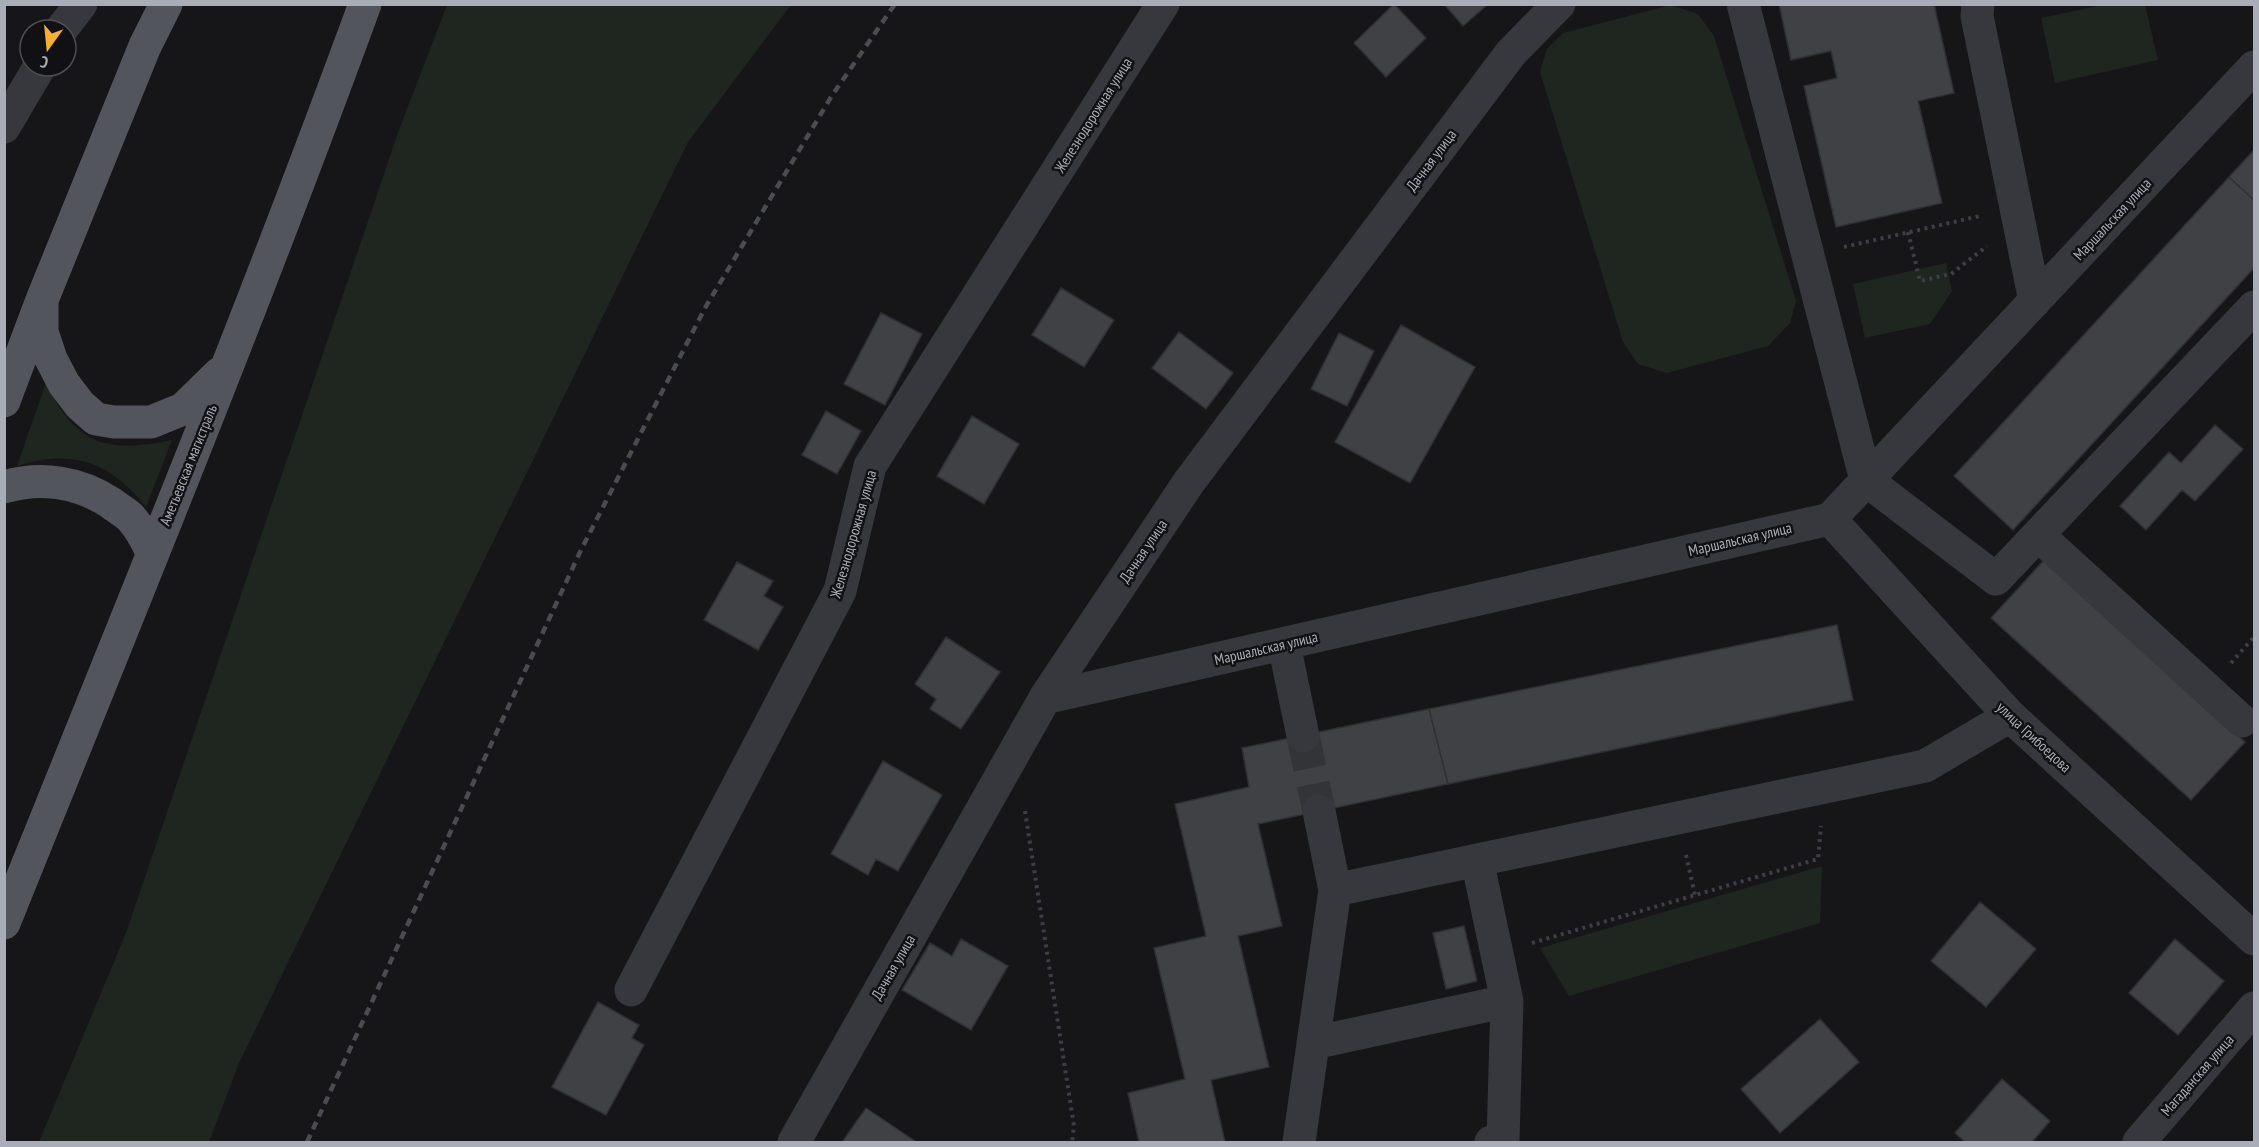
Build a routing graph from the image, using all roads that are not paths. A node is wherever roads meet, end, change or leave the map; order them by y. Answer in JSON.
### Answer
{"nodes":[{"id":1,"x":81,"y":4,"type":"edge"},
{"id":2,"x":166,"y":4,"type":"edge"},
{"id":3,"x":365,"y":4,"type":"edge"},
{"id":4,"x":1163,"y":4,"type":"edge"},
{"id":5,"x":1559,"y":4,"type":"edge"},
{"id":6,"x":1743,"y":4,"type":"edge"},
{"id":7,"x":1978,"y":4,"type":"edge"},
{"id":8,"x":70,"y":18,"type":"edge"},
{"id":9,"x":2254,"y":67,"type":"edge"},
{"id":10,"x":33,"y":78,"type":"edge"},
{"id":11,"x":4,"y":127,"type":"edge"},
{"id":12,"x":42,"y":300,"type":"junction"},
{"id":13,"x":2035,"y":301,"type":"junction"},
{"id":14,"x":2254,"y":307,"type":"edge"},
{"id":15,"x":230,"y":363,"type":"junction"},
{"id":16,"x":4,"y":401,"type":"edge"},
{"id":17,"x":1866,"y":480,"type":"junction"},
{"id":18,"x":4,"y":487,"type":"edge"},
{"id":19,"x":1830,"y":519,"type":"junction"},
{"id":20,"x":2038,"y":535,"type":"junction"},
{"id":21,"x":152,"y":553,"type":"junction"},
{"id":22,"x":1284,"y":644,"type":"junction"},
{"id":23,"x":1045,"y":698,"type":"junction"},
{"id":24,"x":2010,"y":716,"type":"junction"},
{"id":25,"x":2242,"y":721,"type":"dead end"},
{"id":26,"x":1303,"y":736,"type":"tunnel mouth"},
{"id":27,"x":1319,"y":811,"type":"tunnel mouth"},
{"id":28,"x":1477,"y":860,"type":"junction"},
{"id":29,"x":1335,"y":890,"type":"junction"},
{"id":30,"x":4,"y":923,"type":"edge"},
{"id":31,"x":2254,"y":939,"type":"edge"},
{"id":32,"x":631,"y":990,"type":"dead end"},
{"id":33,"x":1507,"y":1001,"type":"junction"},
{"id":34,"x":2254,"y":1008,"type":"edge"},
{"id":35,"x":1313,"y":1043,"type":"junction"},
{"id":36,"x":794,"y":1143,"type":"edge"},
{"id":37,"x":1299,"y":1143,"type":"edge"},
{"id":38,"x":1491,"y":1143,"type":"edge"},
{"id":39,"x":2139,"y":1143,"type":"edge"}],
"edges":[{"from":1,"to":8,"type":"street"},
{"from":2,"to":12,"type":"main road"},
{"from":3,"to":15,"type":"main road","name":"Аметьевская магистраль"},
{"from":4,"to":32,"type":"street","name":"Железнодорожная улица"},
{"from":5,"to":23,"type":"street","name":"Дачная улица"},
{"from":6,"to":17,"type":"street"},
{"from":7,"to":13,"type":"street"},
{"from":9,"to":13,"type":"street","name":"Маршальская улица"},
{"from":10,"to":11,"type":"street"},
{"from":12,"to":15,"type":"main road"},
{"from":12,"to":16,"type":"main road"},
{"from":13,"to":17,"type":"street","name":"Маршальская улица"},
{"from":14,"to":20,"type":"street"},
{"from":15,"to":21,"type":"main road","name":"Аметьевская магистраль"},
{"from":17,"to":19,"type":"street","name":"Маршальская улица"},
{"from":17,"to":20,"type":"street"},
{"from":18,"to":21,"type":"main road"},
{"from":19,"to":22,"type":"street","name":"Маршальская улица"},
{"from":19,"to":24,"type":"street","name":"улица Грибоедова"},
{"from":20,"to":25,"type":"street"},
{"from":21,"to":30,"type":"main road","name":"Аметьевская магистраль"},
{"from":22,"to":23,"type":"street","name":"Маршальская улица"},
{"from":22,"to":26,"type":"street"},
{"from":23,"to":36,"type":"street","name":"Дачная улица"},
{"from":24,"to":28,"type":"street"},
{"from":24,"to":31,"type":"street","name":"улица Грибоедова"},
{"from":27,"to":29,"type":"street"},
{"from":28,"to":29,"type":"street"},
{"from":28,"to":33,"type":"street"},
{"from":29,"to":35,"type":"street"},
{"from":33,"to":35,"type":"street"},
{"from":33,"to":38,"type":"street"},
{"from":34,"to":39,"type":"street","name":"Магаданская улица"},
{"from":35,"to":37,"type":"street"}]}
